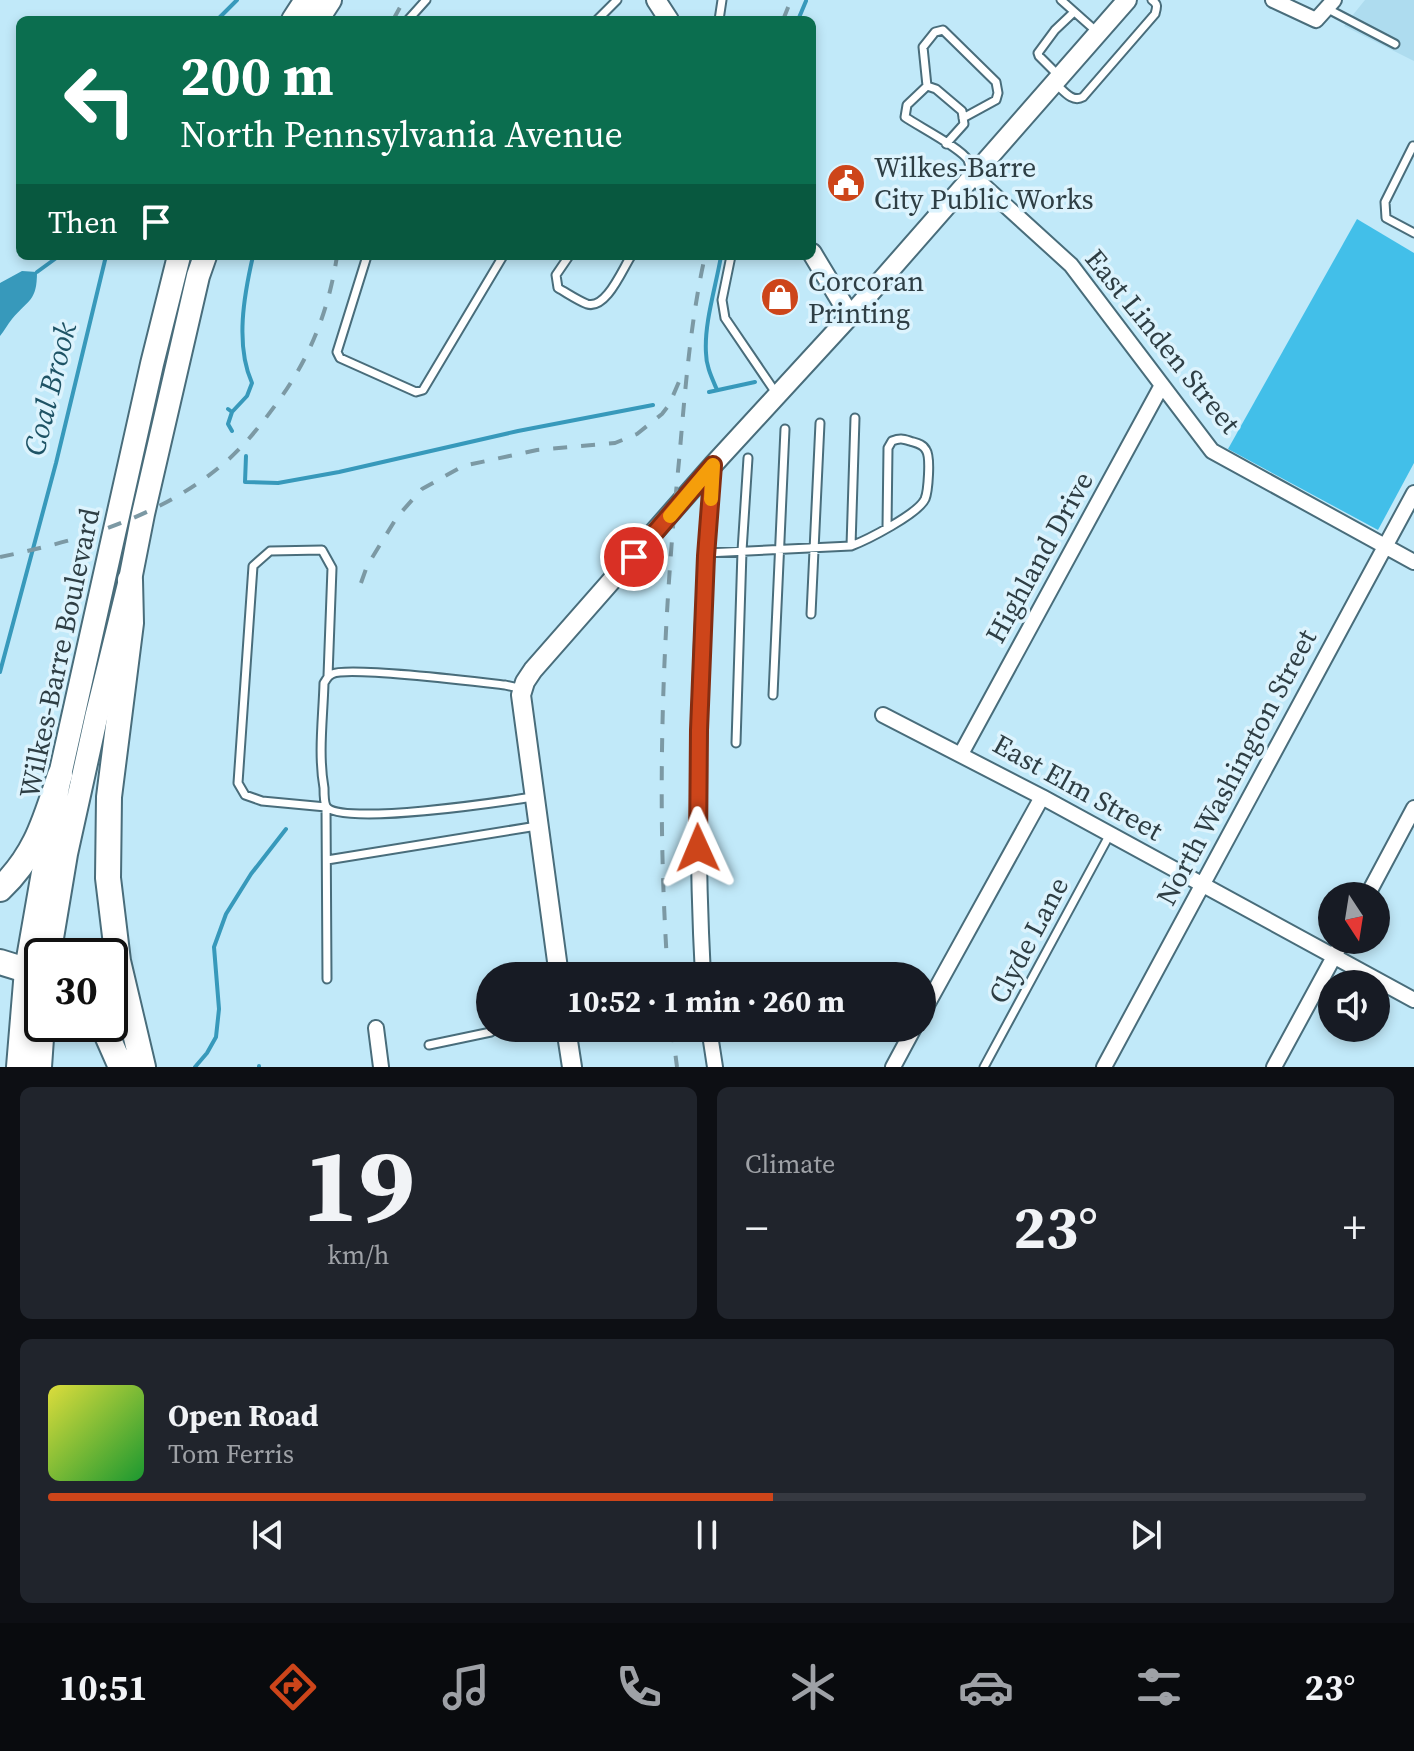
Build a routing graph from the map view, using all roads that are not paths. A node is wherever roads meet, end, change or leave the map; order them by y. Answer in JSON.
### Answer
{"nodes":[{"id":1,"x":426,"y":0,"type":"edge"},
{"id":2,"x":617,"y":0,"type":"edge"},
{"id":3,"x":1061,"y":0,"type":"edge"},
{"id":4,"x":1127,"y":0,"type":"edge"},
{"id":5,"x":1152,"y":0,"type":"edge"},
{"id":6,"x":1273,"y":0,"type":"edge"},
{"id":7,"x":1330,"y":4,"type":"edge"},
{"id":8,"x":1074,"y":12,"type":"junction"},
{"id":9,"x":412,"y":16,"type":"edge"},
{"id":10,"x":601,"y":16,"type":"edge"},
{"id":11,"x":1098,"y":33,"type":"junction"},
{"id":12,"x":1395,"y":44,"type":"dead end"},
{"id":13,"x":1057,"y":79,"type":"junction"},
{"id":14,"x":927,"y":86,"type":"junction"},
{"id":15,"x":963,"y":118,"type":"junction"},
{"id":16,"x":946,"y":144,"type":"junction"},
{"id":17,"x":1413,"y":146,"type":"edge"},
{"id":18,"x":972,"y":175,"type":"junction"},
{"id":19,"x":1414,"y":233,"type":"edge"},
{"id":20,"x":178,"y":260,"type":"edge"},
{"id":21,"x":204,"y":260,"type":"edge"},
{"id":22,"x":366,"y":260,"type":"edge"},
{"id":23,"x":501,"y":260,"type":"edge"},
{"id":24,"x":566,"y":260,"type":"edge"},
{"id":25,"x":629,"y":260,"type":"edge"},
{"id":26,"x":730,"y":260,"type":"edge"},
{"id":27,"x":816,"y":260,"type":"edge"},
{"id":28,"x":850,"y":316,"type":"junction"},
{"id":29,"x":1162,"y":385,"type":"junction"},
{"id":30,"x":777,"y":396,"type":"junction"},
{"id":31,"x":855,"y":418,"type":"dead end"},
{"id":32,"x":820,"y":423,"type":"dead end"},
{"id":33,"x":785,"y":429,"type":"dead end"},
{"id":34,"x":748,"y":458,"type":"dead end"},
{"id":35,"x":713,"y":465,"type":"junction"},
{"id":36,"x":1414,"y":493,"type":"edge"},
{"id":37,"x":887,"y":528,"type":"junction"},
{"id":38,"x":851,"y":546,"type":"junction"},
{"id":39,"x":1385,"y":546,"type":"junction"},
{"id":40,"x":815,"y":548,"type":"junction"},
{"id":41,"x":779,"y":550,"type":"junction"},
{"id":42,"x":742,"y":551,"type":"junction"},
{"id":43,"x":706,"y":553,"type":"junction"},
{"id":44,"x":1414,"y":562,"type":"edge"},
{"id":45,"x":130,"y":580,"type":"junction"},
{"id":46,"x":811,"y":614,"type":"dead end"},
{"id":47,"x":328,"y":676,"type":"junction"},
{"id":48,"x":523,"y":689,"type":"junction"},
{"id":49,"x":773,"y":695,"type":"dead end"},
{"id":50,"x":883,"y":715,"type":"dead end"},
{"id":51,"x":736,"y":743,"type":"dead end"},
{"id":52,"x":961,"y":754,"type":"junction"},
{"id":53,"x":60,"y":775,"type":"junction"},
{"id":54,"x":535,"y":796,"type":"junction"},
{"id":55,"x":1042,"y":797,"type":"junction"},
{"id":56,"x":326,"y":807,"type":"junction"},
{"id":57,"x":1414,"y":808,"type":"edge"},
{"id":58,"x":539,"y":826,"type":"junction"},
{"id":59,"x":1110,"y":834,"type":"junction"},
{"id":60,"x":327,"y":860,"type":"junction"},
{"id":61,"x":1374,"y":882,"type":"edge"},
{"id":62,"x":1202,"y":885,"type":"junction"},
{"id":63,"x":0,"y":889,"type":"edge"},
{"id":64,"x":39,"y":938,"type":"edge"},
{"id":65,"x":52,"y":938,"type":"edge"},
{"id":66,"x":1334,"y":956,"type":"junction"},
{"id":67,"x":0,"y":962,"type":"edge"},
{"id":68,"x":557,"y":962,"type":"edge"},
{"id":69,"x":702,"y":962,"type":"edge"},
{"id":70,"x":24,"y":970,"type":"edge"},
{"id":71,"x":327,"y":979,"type":"dead end"},
{"id":72,"x":936,"y":989,"type":"edge"},
{"id":73,"x":1414,"y":1000,"type":"edge"},
{"id":74,"x":376,"y":1028,"type":"dead end"},
{"id":75,"x":24,"y":1032,"type":"edge"},
{"id":76,"x":476,"y":1035,"type":"edge"},
{"id":77,"x":42,"y":1042,"type":"edge"},
{"id":78,"x":110,"y":1042,"type":"edge"},
{"id":79,"x":568,"y":1042,"type":"edge"},
{"id":80,"x":711,"y":1042,"type":"edge"},
{"id":81,"x":906,"y":1042,"type":"edge"},
{"id":82,"x":429,"y":1045,"type":"dead end"},
{"id":83,"x":18,"y":1067,"type":"edge"},
{"id":84,"x":40,"y":1067,"type":"edge"},
{"id":85,"x":121,"y":1067,"type":"edge"},
{"id":86,"x":143,"y":1067,"type":"edge"},
{"id":87,"x":381,"y":1067,"type":"edge"},
{"id":88,"x":572,"y":1067,"type":"edge"},
{"id":89,"x":715,"y":1067,"type":"edge"},
{"id":90,"x":893,"y":1067,"type":"edge"},
{"id":91,"x":984,"y":1067,"type":"edge"},
{"id":92,"x":1104,"y":1067,"type":"edge"},
{"id":93,"x":1274,"y":1067,"type":"edge"}],
"edges":[{"from":1,"to":9,"type":"lane"},
{"from":2,"to":10,"type":"lane"},
{"from":3,"to":8,"type":"lane"},
{"from":4,"to":11,"type":"street"},
{"from":5,"to":13,"type":"lane"},
{"from":6,"to":7,"type":"street"},
{"from":7,"to":12,"type":"lane"},
{"from":8,"to":11,"type":"lane"},
{"from":8,"to":13,"type":"lane"},
{"from":11,"to":13,"type":"street"},
{"from":13,"to":18,"type":"street"},
{"from":14,"to":15,"type":"lane"},
{"from":14,"to":15,"type":"lane"},
{"from":14,"to":16,"type":"lane"},
{"from":15,"to":16,"type":"lane"},
{"from":16,"to":18,"type":"lane"},
{"from":17,"to":19,"type":"lane"},
{"from":18,"to":28,"type":"street"},
{"from":18,"to":29,"type":"street","name":"East Linden Street"},
{"from":20,"to":53,"type":"main road","name":"Wilkes-Barre Boulevard"},
{"from":21,"to":45,"type":"main road","name":"Wilkes-Barre Boulevard"},
{"from":22,"to":23,"type":"lane"},
{"from":24,"to":25,"type":"lane"},
{"from":26,"to":30,"type":"lane"},
{"from":27,"to":28,"type":"street"},
{"from":28,"to":30,"type":"street"},
{"from":29,"to":39,"type":"street","name":"East Linden Street"},
{"from":29,"to":52,"type":"street","name":"Highland Drive"},
{"from":30,"to":35,"type":"street"},
{"from":31,"to":38,"type":"lane"},
{"from":32,"to":40,"type":"lane"},
{"from":33,"to":41,"type":"lane"},
{"from":34,"to":42,"type":"lane"},
{"from":35,"to":43,"type":"street"},
{"from":35,"to":48,"type":"street"},
{"from":36,"to":39,"type":"street","name":"North Washington Street"},
{"from":37,"to":37,"type":"lane"},
{"from":37,"to":38,"type":"lane"},
{"from":38,"to":40,"type":"lane"},
{"from":39,"to":44,"type":"street","name":"East Linden Street"},
{"from":39,"to":62,"type":"street","name":"North Washington Street"},
{"from":40,"to":41,"type":"lane"},
{"from":40,"to":46,"type":"lane"},
{"from":41,"to":42,"type":"lane"},
{"from":41,"to":49,"type":"lane"},
{"from":42,"to":43,"type":"lane"},
{"from":42,"to":51,"type":"lane"},
{"from":43,"to":69,"type":"street"},
{"from":45,"to":65,"type":"main road","name":"Wilkes-Barre Boulevard"},
{"from":45,"to":86,"type":"highway"},
{"from":47,"to":48,"type":"lane"},
{"from":47,"to":56,"type":"lane"},
{"from":47,"to":56,"type":"lane"},
{"from":48,"to":54,"type":"street"},
{"from":50,"to":52,"type":"street","name":"East Elm Street"},
{"from":52,"to":55,"type":"street","name":"East Elm Street"},
{"from":53,"to":63,"type":"highway"},
{"from":53,"to":64,"type":"main road","name":"Wilkes-Barre Boulevard"},
{"from":54,"to":56,"type":"lane"},
{"from":54,"to":58,"type":"street"},
{"from":55,"to":59,"type":"street","name":"East Elm Street"},
{"from":55,"to":72,"type":"street"},
{"from":56,"to":60,"type":"lane"},
{"from":57,"to":61,"type":"street"},
{"from":58,"to":60,"type":"lane"},
{"from":58,"to":68,"type":"street"},
{"from":59,"to":62,"type":"street","name":"East Elm Street"},
{"from":59,"to":91,"type":"lane","name":"Clyde Lane"},
{"from":60,"to":71,"type":"lane"},
{"from":62,"to":66,"type":"street","name":"East Elm Street"},
{"from":62,"to":92,"type":"street","name":"North Washington Street"},
{"from":66,"to":73,"type":"street","name":"East Elm Street"},
{"from":66,"to":93,"type":"street"},
{"from":67,"to":70,"type":"highway"},
{"from":74,"to":87,"type":"street"},
{"from":75,"to":83,"type":"main road","name":"Wilkes-Barre Boulevard"},
{"from":76,"to":82,"type":"lane"},
{"from":77,"to":84,"type":"main road"},
{"from":78,"to":85,"type":"highway"},
{"from":79,"to":88,"type":"street"},
{"from":80,"to":89,"type":"street"},
{"from":81,"to":90,"type":"street"}]}
